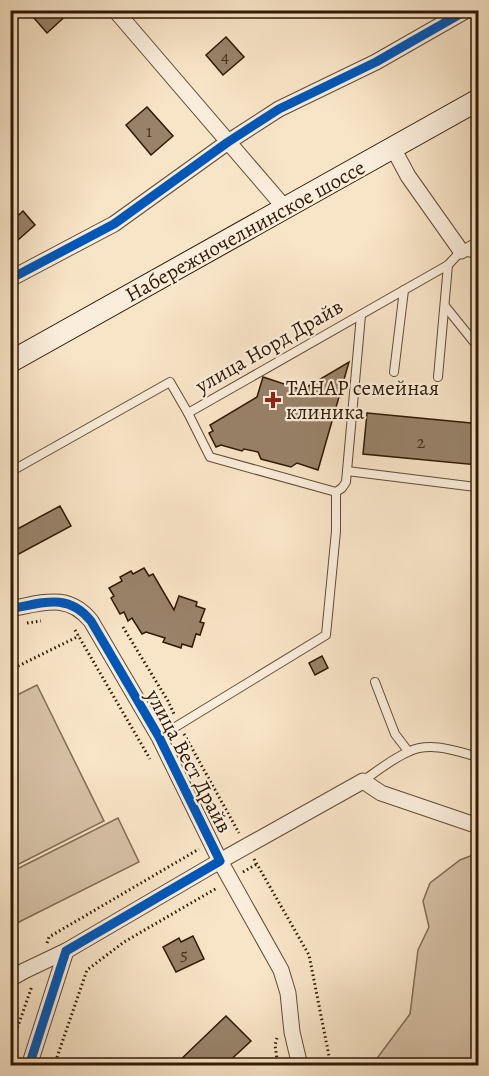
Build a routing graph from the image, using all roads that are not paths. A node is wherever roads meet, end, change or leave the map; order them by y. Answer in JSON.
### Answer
{"nodes":[{"id":1,"x":115,"y":10,"type":"edge"},
{"id":2,"x":467,"y":10,"type":"edge"},
{"id":3,"x":478,"y":100,"type":"edge"},
{"id":4,"x":228,"y":142,"type":"junction"},
{"id":5,"x":393,"y":148,"type":"junction"},
{"id":6,"x":285,"y":208,"type":"junction"},
{"id":7,"x":478,"y":241,"type":"edge"},
{"id":8,"x":461,"y":251,"type":"junction"},
{"id":9,"x":478,"y":253,"type":"edge"},
{"id":10,"x":448,"y":265,"type":"junction"},
{"id":11,"x":10,"y":279,"type":"edge"},
{"id":12,"x":404,"y":290,"type":"junction"},
{"id":13,"x":445,"y":306,"type":"junction"},
{"id":14,"x":361,"y":315,"type":"junction"},
{"id":15,"x":478,"y":347,"type":"edge"},
{"id":16,"x":11,"y":361,"type":"edge"},
{"id":17,"x":394,"y":372,"type":"dead end"},
{"id":18,"x":438,"y":377,"type":"dead end"},
{"id":19,"x":188,"y":413,"type":"junction"},
{"id":20,"x":347,"y":471,"type":"junction"},
{"id":21,"x":10,"y":472,"type":"edge"},
{"id":22,"x":478,"y":490,"type":"edge"},
{"id":23,"x":336,"y":492,"type":"junction"},
{"id":24,"x":10,"y":609,"type":"edge"},
{"id":25,"x":375,"y":682,"type":"dead end"},
{"id":26,"x":159,"y":737,"type":"junction"},
{"id":27,"x":408,"y":751,"type":"junction"},
{"id":28,"x":478,"y":757,"type":"edge"},
{"id":29,"x":363,"y":781,"type":"junction"},
{"id":30,"x":478,"y":825,"type":"edge"},
{"id":31,"x":220,"y":861,"type":"junction"},
{"id":32,"x":66,"y":951,"type":"junction"},
{"id":33,"x":10,"y":980,"type":"edge"},
{"id":34,"x":29,"y":1065,"type":"edge"},
{"id":35,"x":300,"y":1065,"type":"edge"}],
"edges":[{"from":1,"to":4,"type":"street"},
{"from":2,"to":4,"type":"street"},
{"from":3,"to":5,"type":"main road","name":"Набережночелнинское шоссе"},
{"from":4,"to":6,"type":"street"},
{"from":4,"to":11,"type":"street"},
{"from":5,"to":6,"type":"main road","name":"Набережночелнинское шоссе"},
{"from":5,"to":8,"type":"street"},
{"from":6,"to":16,"type":"main road","name":"Набережночелнинское шоссе"},
{"from":7,"to":8,"type":"lane","name":"улица Норд Драйв"},
{"from":8,"to":9,"type":"lane"},
{"from":8,"to":10,"type":"lane","name":"улица Норд Драйв"},
{"from":10,"to":12,"type":"lane","name":"улица Норд Драйв"},
{"from":10,"to":13,"type":"lane"},
{"from":12,"to":14,"type":"lane","name":"улица Норд Драйв"},
{"from":12,"to":17,"type":"lane"},
{"from":13,"to":15,"type":"lane"},
{"from":13,"to":18,"type":"lane"},
{"from":14,"to":19,"type":"lane","name":"улица Норд Драйв"},
{"from":14,"to":20,"type":"lane"},
{"from":19,"to":21,"type":"lane","name":"улица Норд Драйв"},
{"from":19,"to":23,"type":"lane"},
{"from":20,"to":22,"type":"lane"},
{"from":20,"to":23,"type":"lane"},
{"from":23,"to":26,"type":"lane"},
{"from":24,"to":26,"type":"street","name":"улица Вест Драйв"},
{"from":25,"to":27,"type":"lane"},
{"from":26,"to":31,"type":"street","name":"улица Вест Драйв"},
{"from":27,"to":28,"type":"lane"},
{"from":27,"to":29,"type":"lane"},
{"from":29,"to":30,"type":"street"},
{"from":29,"to":31,"type":"street"},
{"from":31,"to":32,"type":"street","name":"улица Вест Драйв"},
{"from":31,"to":35,"type":"street"},
{"from":32,"to":33,"type":"street","name":"улица Вест Драйв"},
{"from":32,"to":34,"type":"street"}]}
